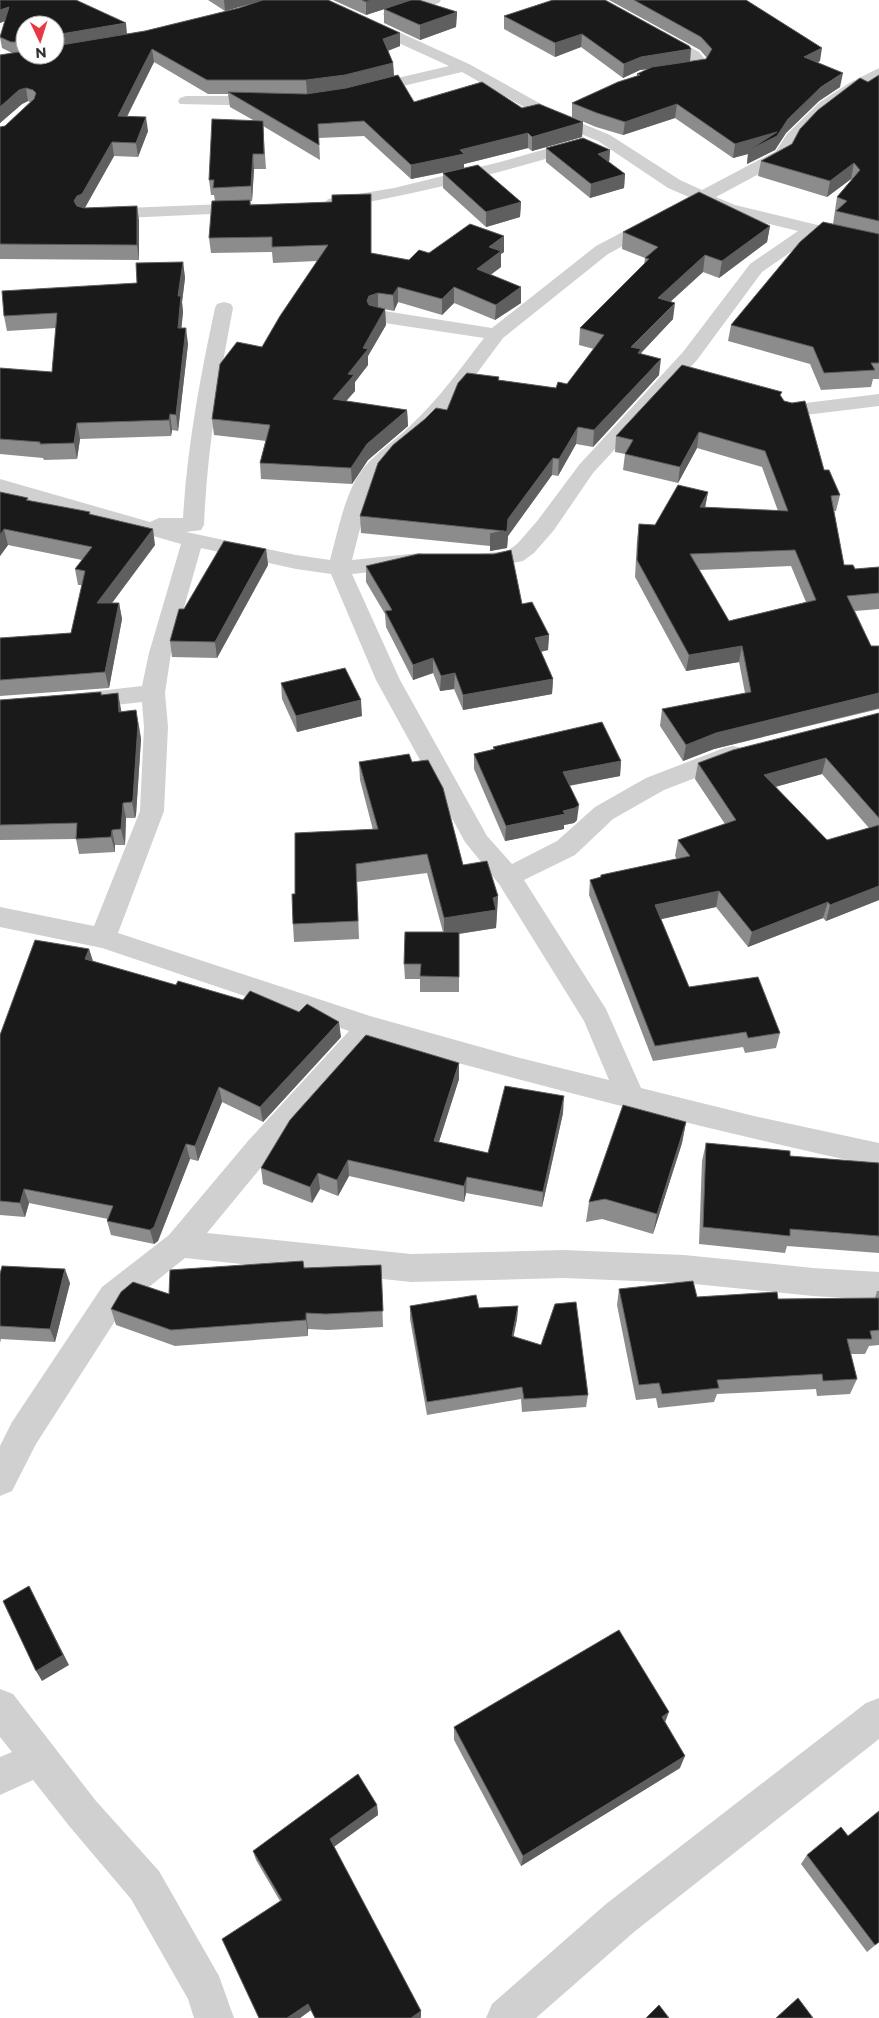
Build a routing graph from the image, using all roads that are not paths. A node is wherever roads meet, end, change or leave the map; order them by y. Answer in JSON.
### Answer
{"nodes":[{"id":1,"x":316,"y":0,"type":"edge"},
{"id":2,"x":434,"y":0,"type":"edge"},
{"id":3,"x":595,"y":0,"type":"edge"},
{"id":4,"x":363,"y":23,"type":"junction"},
{"id":5,"x":464,"y":67,"type":"junction"},
{"id":6,"x":655,"y":73,"type":"edge"},
{"id":7,"x":879,"y":73,"type":"edge"},
{"id":8,"x":346,"y":94,"type":"edge"},
{"id":9,"x":279,"y":101,"type":"edge"},
{"id":10,"x":186,"y":102,"type":"dead end"},
{"id":11,"x":576,"y":107,"type":"edge"},
{"id":12,"x":553,"y":117,"type":"junction"},
{"id":13,"x":604,"y":138,"type":"junction"},
{"id":14,"x":703,"y":196,"type":"junction"},
{"id":15,"x":314,"y":205,"type":"edge"},
{"id":16,"x":266,"y":208,"type":"edge"},
{"id":17,"x":87,"y":215,"type":"edge"},
{"id":18,"x":811,"y":230,"type":"junction"},
{"id":19,"x":879,"y":245,"type":"edge"},
{"id":20,"x":224,"y":308,"type":"dead end"},
{"id":21,"x":378,"y":316,"type":"edge"},
{"id":22,"x":496,"y":334,"type":"junction"},
{"id":23,"x":879,"y":400,"type":"edge"},
{"id":24,"x":789,"y":411,"type":"edge"},
{"id":25,"x":0,"y":484,"type":"edge"},
{"id":26,"x":140,"y":526,"type":"junction"},
{"id":27,"x":193,"y":540,"type":"junction"},
{"id":28,"x":339,"y":568,"type":"junction"},
{"id":29,"x":154,"y":693,"type":"junction"},
{"id":30,"x":62,"y":702,"type":"edge"},
{"id":31,"x":752,"y":750,"type":"edge"},
{"id":32,"x":508,"y":877,"type":"junction"},
{"id":33,"x":0,"y":918,"type":"edge"},
{"id":34,"x":103,"y":938,"type":"junction"},
{"id":35,"x":370,"y":1027,"type":"junction"},
{"id":36,"x":632,"y":1098,"type":"junction"},
{"id":37,"x":879,"y":1155,"type":"edge"},
{"id":38,"x":180,"y":1244,"type":"junction"},
{"id":39,"x":879,"y":1286,"type":"edge"},
{"id":40,"x":0,"y":1480,"type":"edge"},
{"id":41,"x":0,"y":1707,"type":"edge"},
{"id":42,"x":879,"y":1716,"type":"edge"},
{"id":43,"x":39,"y":1759,"type":"junction"},
{"id":44,"x":0,"y":1776,"type":"edge"},
{"id":45,"x":214,"y":2018,"type":"edge"},
{"id":46,"x":506,"y":2018,"type":"edge"}],
"edges":[{"from":1,"to":4,"type":"street"},
{"from":2,"to":4,"type":"street"},
{"from":3,"to":6,"type":"street"},
{"from":4,"to":5,"type":"street"},
{"from":5,"to":8,"type":"street"},
{"from":5,"to":12,"type":"street"},
{"from":7,"to":14,"type":"street"},
{"from":9,"to":10,"type":"street"},
{"from":11,"to":12,"type":"street"},
{"from":12,"to":13,"type":"street"},
{"from":13,"to":14,"type":"street"},
{"from":13,"to":15,"type":"street"},
{"from":14,"to":18,"type":"street"},
{"from":14,"to":22,"type":"street"},
{"from":16,"to":17,"type":"street"},
{"from":18,"to":19,"type":"street"},
{"from":18,"to":28,"type":"street"},
{"from":20,"to":26,"type":"street"},
{"from":21,"to":22,"type":"street"},
{"from":22,"to":28,"type":"street"},
{"from":23,"to":24,"type":"street"},
{"from":25,"to":26,"type":"street"},
{"from":26,"to":27,"type":"street"},
{"from":27,"to":28,"type":"street"},
{"from":27,"to":29,"type":"street"},
{"from":28,"to":32,"type":"street"},
{"from":29,"to":30,"type":"street"},
{"from":29,"to":34,"type":"street"},
{"from":31,"to":32,"type":"street"},
{"from":32,"to":36,"type":"street"},
{"from":33,"to":34,"type":"street"},
{"from":34,"to":35,"type":"street"},
{"from":35,"to":36,"type":"street"},
{"from":35,"to":38,"type":"street"},
{"from":36,"to":37,"type":"street"},
{"from":38,"to":39,"type":"street"},
{"from":38,"to":40,"type":"street"},
{"from":41,"to":43,"type":"street"},
{"from":42,"to":46,"type":"street"},
{"from":43,"to":44,"type":"street"},
{"from":43,"to":45,"type":"street"}]}
